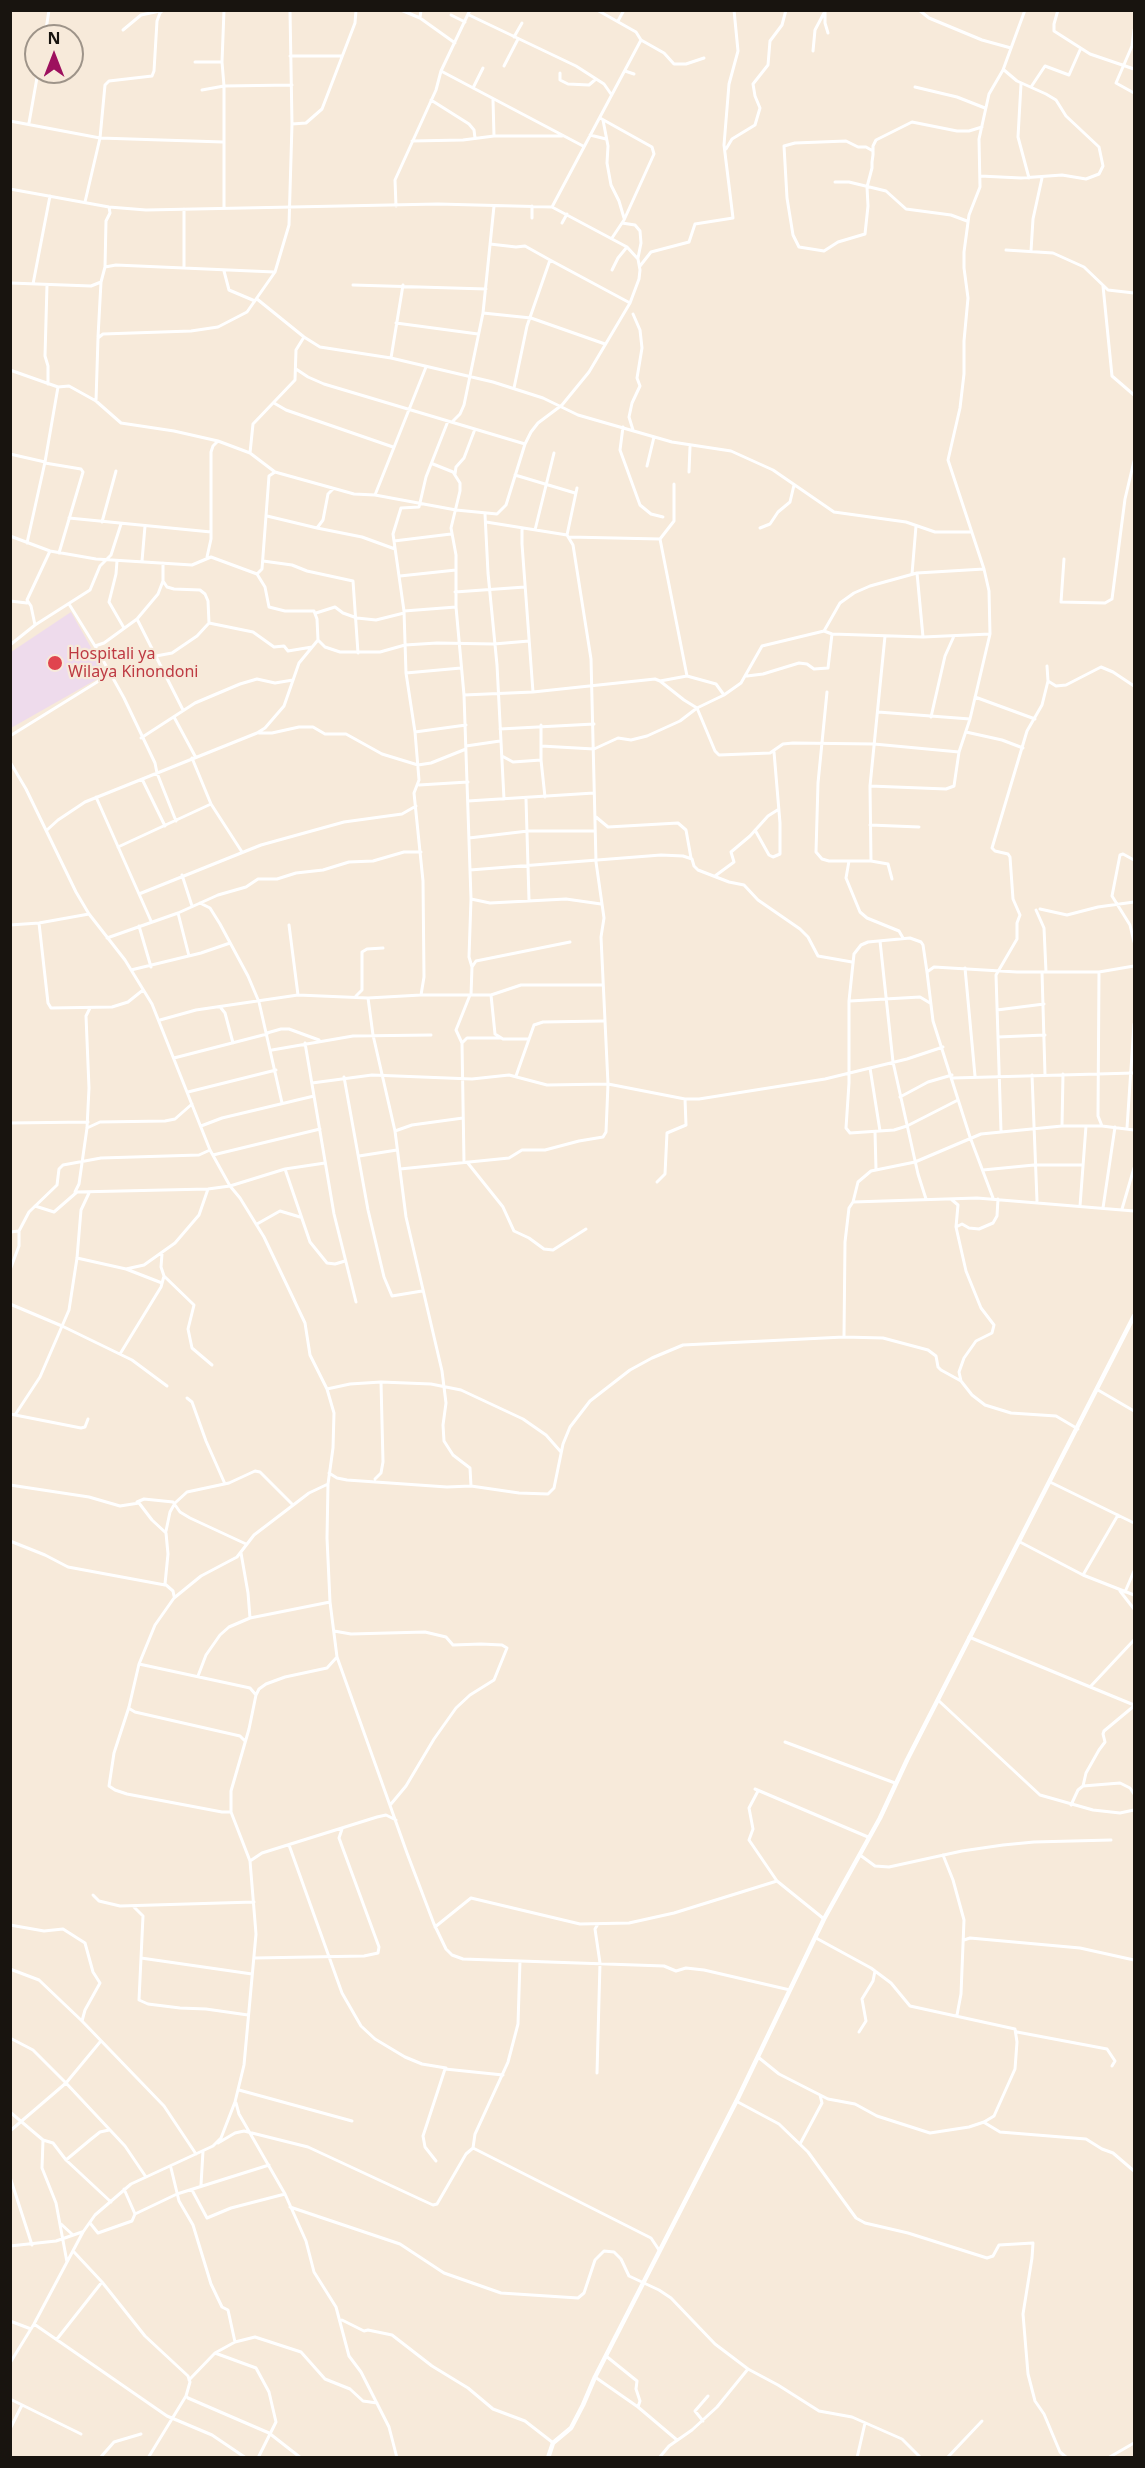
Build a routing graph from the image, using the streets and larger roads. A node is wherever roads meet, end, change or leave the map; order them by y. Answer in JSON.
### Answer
{"nodes":[{"id":1,"x":224,"y":10,"type":"edge"},
{"id":2,"x":290,"y":10,"type":"edge"},
{"id":3,"x":356,"y":10,"type":"edge"},
{"id":4,"x":401,"y":10,"type":"edge"},
{"id":5,"x":421,"y":10,"type":"edge"},
{"id":6,"x":597,"y":10,"type":"edge"},
{"id":7,"x":624,"y":10,"type":"edge"},
{"id":8,"x":734,"y":10,"type":"edge"},
{"id":9,"x":786,"y":10,"type":"edge"},
{"id":10,"x":919,"y":10,"type":"edge"},
{"id":11,"x":1025,"y":10,"type":"edge"},
{"id":12,"x":1058,"y":10,"type":"edge"},
{"id":13,"x":162,"y":11,"type":"edge"},
{"id":14,"x":824,"y":12,"type":"edge"},
{"id":15,"x":469,"y":13,"type":"edge"},
{"id":16,"x":451,"y":15,"type":"dead end"},
{"id":17,"x":420,"y":18,"type":"junction"},
{"id":18,"x":618,"y":21,"type":"junction"},
{"id":19,"x":465,"y":22,"type":"junction"},
{"id":20,"x":522,"y":23,"type":"dead end"},
{"id":21,"x":123,"y":30,"type":"dead end"},
{"id":22,"x":1134,"y":30,"type":"edge"},
{"id":23,"x":828,"y":33,"type":"dead end"},
{"id":24,"x":516,"y":38,"type":"junction"},
{"id":25,"x":640,"y":40,"type":"junction"},
{"id":26,"x":455,"y":43,"type":"junction"},
{"id":27,"x":1133,"y":46,"type":"edge"},
{"id":28,"x":1012,"y":48,"type":"junction"},
{"id":29,"x":1080,"y":49,"type":"junction"},
{"id":30,"x":813,"y":51,"type":"dead end"},
{"id":31,"x":290,"y":56,"type":"junction"},
{"id":32,"x":341,"y":56,"type":"junction"},
{"id":33,"x":704,"y":58,"type":"dead end"},
{"id":34,"x":195,"y":62,"type":"dead end"},
{"id":35,"x":222,"y":62,"type":"junction"},
{"id":36,"x":1125,"y":65,"type":"junction"},
{"id":37,"x":504,"y":66,"type":"dead end"},
{"id":38,"x":483,"y":68,"type":"dead end"},
{"id":39,"x":1134,"y":69,"type":"edge"},
{"id":40,"x":1003,"y":70,"type":"junction"},
{"id":41,"x":441,"y":71,"type":"junction"},
{"id":42,"x":625,"y":71,"type":"junction"},
{"id":43,"x":560,"y":73,"type":"dead end"},
{"id":44,"x":634,"y":74,"type":"dead end"},
{"id":45,"x":596,"y":79,"type":"junction"},
{"id":46,"x":36,"y":84,"type":"edge"},
{"id":47,"x":1021,"y":84,"type":"junction"},
{"id":48,"x":292,"y":85,"type":"junction"},
{"id":49,"x":224,"y":86,"type":"junction"},
{"id":50,"x":915,"y":87,"type":"dead end"},
{"id":51,"x":1031,"y":87,"type":"junction"},
{"id":52,"x":473,"y":88,"type":"junction"},
{"id":53,"x":202,"y":90,"type":"dead end"},
{"id":54,"x":1134,"y":93,"type":"edge"},
{"id":55,"x":611,"y":94,"type":"junction"},
{"id":56,"x":431,"y":100,"type":"junction"},
{"id":57,"x":493,"y":100,"type":"junction"},
{"id":58,"x":986,"y":109,"type":"junction"},
{"id":59,"x":601,"y":119,"type":"junction"},
{"id":60,"x":10,"y":121,"type":"edge"},
{"id":61,"x":29,"y":124,"type":"junction"},
{"id":62,"x":292,"y":124,"type":"junction"},
{"id":63,"x":982,"y":127,"type":"junction"},
{"id":64,"x":564,"y":135,"type":"junction"},
{"id":65,"x":590,"y":135,"type":"junction"},
{"id":66,"x":494,"y":136,"type":"junction"},
{"id":67,"x":100,"y":138,"type":"junction"},
{"id":68,"x":475,"y":139,"type":"junction"},
{"id":69,"x":606,"y":139,"type":"junction"},
{"id":70,"x":412,"y":141,"type":"junction"},
{"id":71,"x":223,"y":142,"type":"junction"},
{"id":72,"x":583,"y":146,"type":"junction"},
{"id":73,"x":873,"y":151,"type":"junction"},
{"id":74,"x":725,"y":152,"type":"junction"},
{"id":75,"x":980,"y":176,"type":"junction"},
{"id":76,"x":1029,"y":178,"type":"junction"},
{"id":77,"x":1042,"y":178,"type":"junction"},
{"id":78,"x":835,"y":183,"type":"dead end"},
{"id":79,"x":867,"y":186,"type":"junction"},
{"id":80,"x":10,"y":189,"type":"edge"},
{"id":81,"x":50,"y":196,"type":"junction"},
{"id":82,"x":85,"y":202,"type":"junction"},
{"id":83,"x":396,"y":206,"type":"junction"},
{"id":84,"x":494,"y":206,"type":"junction"},
{"id":85,"x":532,"y":206,"type":"junction"},
{"id":86,"x":109,"y":207,"type":"junction"},
{"id":87,"x":552,"y":207,"type":"junction"},
{"id":88,"x":224,"y":208,"type":"junction"},
{"id":89,"x":184,"y":209,"type":"junction"},
{"id":90,"x":290,"y":209,"type":"junction"},
{"id":91,"x":567,"y":214,"type":"junction"},
{"id":92,"x":532,"y":218,"type":"dead end"},
{"id":93,"x":623,"y":221,"type":"junction"},
{"id":94,"x":967,"y":221,"type":"junction"},
{"id":95,"x":562,"y":223,"type":"dead end"},
{"id":96,"x":612,"y":238,"type":"junction"},
{"id":97,"x":490,"y":244,"type":"junction"},
{"id":98,"x":627,"y":247,"type":"junction"},
{"id":99,"x":1006,"y":250,"type":"dead end"},
{"id":100,"x":1031,"y":251,"type":"junction"},
{"id":101,"x":638,"y":259,"type":"junction"},
{"id":102,"x":550,"y":260,"type":"junction"},
{"id":103,"x":639,"y":266,"type":"junction"},
{"id":104,"x":105,"y":267,"type":"junction"},
{"id":105,"x":184,"y":267,"type":"junction"},
{"id":106,"x":224,"y":270,"type":"junction"},
{"id":107,"x":612,"y":270,"type":"dead end"},
{"id":108,"x":274,"y":272,"type":"junction"},
{"id":109,"x":101,"y":282,"type":"junction"},
{"id":110,"x":10,"y":283,"type":"edge"},
{"id":111,"x":33,"y":284,"type":"junction"},
{"id":112,"x":47,"y":285,"type":"junction"},
{"id":113,"x":353,"y":285,"type":"dead end"},
{"id":114,"x":403,"y":285,"type":"junction"},
{"id":115,"x":1103,"y":286,"type":"junction"},
{"id":116,"x":486,"y":289,"type":"junction"},
{"id":117,"x":1134,"y":293,"type":"edge"},
{"id":118,"x":256,"y":300,"type":"junction"},
{"id":119,"x":630,"y":303,"type":"junction"},
{"id":120,"x":483,"y":313,"type":"junction"},
{"id":121,"x":633,"y":314,"type":"dead end"},
{"id":122,"x":531,"y":318,"type":"junction"},
{"id":123,"x":396,"y":323,"type":"junction"},
{"id":124,"x":478,"y":334,"type":"junction"},
{"id":125,"x":304,"y":337,"type":"junction"},
{"id":126,"x":98,"y":338,"type":"junction"},
{"id":127,"x":605,"y":344,"type":"junction"},
{"id":128,"x":391,"y":358,"type":"junction"},
{"id":129,"x":426,"y":367,"type":"junction"},
{"id":130,"x":296,"y":369,"type":"junction"},
{"id":131,"x":10,"y":370,"type":"edge"},
{"id":132,"x":470,"y":376,"type":"junction"},
{"id":133,"x":48,"y":384,"type":"junction"},
{"id":134,"x":58,"y":387,"type":"junction"},
{"id":135,"x":514,"y":388,"type":"junction"},
{"id":136,"x":1134,"y":395,"type":"edge"},
{"id":137,"x":96,"y":401,"type":"junction"},
{"id":138,"x":274,"y":404,"type":"junction"},
{"id":139,"x":562,"y":405,"type":"junction"},
{"id":140,"x":409,"y":409,"type":"junction"},
{"id":141,"x":450,"y":421,"type":"junction"},
{"id":142,"x":623,"y":427,"type":"junction"},
{"id":143,"x":476,"y":429,"type":"junction"},
{"id":144,"x":633,"y":430,"type":"junction"},
{"id":145,"x":654,"y":437,"type":"junction"},
{"id":146,"x":218,"y":441,"type":"junction"},
{"id":147,"x":525,"y":444,"type":"junction"},
{"id":148,"x":393,"y":447,"type":"junction"},
{"id":149,"x":690,"y":447,"type":"junction"},
{"id":150,"x":250,"y":453,"type":"junction"},
{"id":151,"x":554,"y":453,"type":"dead end"},
{"id":152,"x":10,"y":454,"type":"edge"},
{"id":153,"x":1134,"y":461,"type":"edge"},
{"id":154,"x":45,"y":462,"type":"junction"},
{"id":155,"x":433,"y":464,"type":"junction"},
{"id":156,"x":647,"y":466,"type":"dead end"},
{"id":157,"x":116,"y":471,"type":"dead end"},
{"id":158,"x":275,"y":472,"type":"junction"},
{"id":159,"x":690,"y":472,"type":"dead end"},
{"id":160,"x":455,"y":474,"type":"junction"},
{"id":161,"x":515,"y":475,"type":"junction"},
{"id":162,"x":546,"y":484,"type":"junction"},
{"id":163,"x":674,"y":484,"type":"dead end"},
{"id":164,"x":794,"y":485,"type":"junction"},
{"id":165,"x":577,"y":488,"type":"dead end"},
{"id":166,"x":333,"y":489,"type":"junction"},
{"id":167,"x":575,"y":493,"type":"junction"},
{"id":168,"x":375,"y":495,"type":"junction"},
{"id":169,"x":419,"y":504,"type":"junction"},
{"id":170,"x":456,"y":510,"type":"junction"},
{"id":171,"x":485,"y":514,"type":"junction"},
{"id":172,"x":267,"y":516,"type":"junction"},
{"id":173,"x":69,"y":518,"type":"junction"},
{"id":174,"x":663,"y":518,"type":"dead end"},
{"id":175,"x":102,"y":522,"type":"junction"},
{"id":176,"x":486,"y":522,"type":"junction"},
{"id":177,"x":121,"y":524,"type":"junction"},
{"id":178,"x":145,"y":526,"type":"junction"},
{"id":179,"x":916,"y":526,"type":"junction"},
{"id":180,"x":317,"y":528,"type":"junction"},
{"id":181,"x":522,"y":528,"type":"junction"},
{"id":182,"x":760,"y":528,"type":"dead end"},
{"id":183,"x":535,"y":530,"type":"junction"},
{"id":184,"x":211,"y":532,"type":"junction"},
{"id":185,"x":971,"y":532,"type":"junction"},
{"id":186,"x":452,"y":534,"type":"junction"},
{"id":187,"x":10,"y":536,"type":"edge"},
{"id":188,"x":568,"y":536,"type":"junction"},
{"id":189,"x":660,"y":539,"type":"junction"},
{"id":190,"x":394,"y":541,"type":"junction"},
{"id":191,"x":27,"y":543,"type":"junction"},
{"id":192,"x":395,"y":549,"type":"junction"},
{"id":193,"x":50,"y":551,"type":"junction"},
{"id":194,"x":59,"y":553,"type":"junction"},
{"id":195,"x":207,"y":557,"type":"junction"},
{"id":196,"x":1064,"y":559,"type":"dead end"},
{"id":197,"x":107,"y":560,"type":"junction"},
{"id":198,"x":117,"y":561,"type":"junction"},
{"id":199,"x":142,"y":561,"type":"junction"},
{"id":200,"x":263,"y":561,"type":"junction"},
{"id":201,"x":163,"y":563,"type":"junction"},
{"id":202,"x":984,"y":569,"type":"junction"},
{"id":203,"x":456,"y":570,"type":"junction"},
{"id":204,"x":257,"y":574,"type":"junction"},
{"id":205,"x":915,"y":574,"type":"junction"},
{"id":206,"x":399,"y":576,"type":"junction"},
{"id":207,"x":163,"y":581,"type":"junction"},
{"id":208,"x":525,"y":587,"type":"junction"},
{"id":209,"x":489,"y":589,"type":"junction"},
{"id":210,"x":455,"y":592,"type":"junction"},
{"id":211,"x":10,"y":601,"type":"edge"},
{"id":212,"x":27,"y":603,"type":"junction"},
{"id":213,"x":69,"y":604,"type":"junction"},
{"id":214,"x":456,"y":607,"type":"junction"},
{"id":215,"x":404,"y":612,"type":"junction"},
{"id":216,"x":316,"y":613,"type":"junction"},
{"id":217,"x":357,"y":618,"type":"junction"},
{"id":218,"x":137,"y":619,"type":"junction"},
{"id":219,"x":209,"y":623,"type":"junction"},
{"id":220,"x":35,"y":625,"type":"junction"},
{"id":221,"x":124,"y":628,"type":"junction"},
{"id":222,"x":824,"y":631,"type":"junction"},
{"id":223,"x":832,"y":634,"type":"junction"},
{"id":224,"x":990,"y":634,"type":"junction"},
{"id":225,"x":885,"y":636,"type":"junction"},
{"id":226,"x":954,"y":636,"type":"junction"},
{"id":227,"x":923,"y":637,"type":"junction"},
{"id":228,"x":318,"y":640,"type":"junction"},
{"id":229,"x":529,"y":641,"type":"junction"},
{"id":230,"x":459,"y":643,"type":"junction"},
{"id":231,"x":494,"y":644,"type":"junction"},
{"id":232,"x":10,"y":645,"type":"edge"},
{"id":233,"x":405,"y":645,"type":"junction"},
{"id":234,"x":95,"y":646,"type":"junction"},
{"id":235,"x":314,"y":647,"type":"junction"},
{"id":236,"x":358,"y":653,"type":"junction"},
{"id":237,"x":156,"y":656,"type":"junction"},
{"id":238,"x":1047,"y":666,"type":"dead end"},
{"id":239,"x":461,"y":668,"type":"junction"},
{"id":240,"x":406,"y":673,"type":"junction"},
{"id":241,"x":110,"y":674,"type":"junction"},
{"id":242,"x":687,"y":676,"type":"junction"},
{"id":243,"x":747,"y":676,"type":"junction"},
{"id":244,"x":293,"y":680,"type":"junction"},
{"id":245,"x":660,"y":681,"type":"junction"},
{"id":246,"x":1048,"y":681,"type":"junction"},
{"id":247,"x":591,"y":685,"type":"junction"},
{"id":248,"x":1134,"y":686,"type":"edge"},
{"id":249,"x":533,"y":692,"type":"junction"},
{"id":250,"x":827,"y":692,"type":"dead end"},
{"id":251,"x":499,"y":693,"type":"junction"},
{"id":252,"x":464,"y":695,"type":"junction"},
{"id":253,"x":724,"y":695,"type":"junction"},
{"id":254,"x":975,"y":697,"type":"junction"},
{"id":255,"x":697,"y":708,"type":"junction"},
{"id":256,"x":183,"y":710,"type":"junction"},
{"id":257,"x":878,"y":712,"type":"junction"},
{"id":258,"x":174,"y":717,"type":"junction"},
{"id":259,"x":931,"y":717,"type":"junction"},
{"id":260,"x":1035,"y":718,"type":"junction"},
{"id":261,"x":970,"y":719,"type":"junction"},
{"id":262,"x":594,"y":724,"type":"junction"},
{"id":263,"x":466,"y":725,"type":"junction"},
{"id":264,"x":541,"y":725,"type":"junction"},
{"id":265,"x":500,"y":729,"type":"junction"},
{"id":266,"x":415,"y":732,"type":"junction"},
{"id":267,"x":966,"y":732,"type":"junction"},
{"id":268,"x":257,"y":733,"type":"junction"},
{"id":269,"x":10,"y":736,"type":"edge"},
{"id":270,"x":141,"y":738,"type":"junction"},
{"id":271,"x":501,"y":741,"type":"junction"},
{"id":272,"x":822,"y":743,"type":"junction"},
{"id":273,"x":874,"y":744,"type":"junction"},
{"id":274,"x":542,"y":746,"type":"junction"},
{"id":275,"x":466,"y":747,"type":"junction"},
{"id":276,"x":1023,"y":748,"type":"junction"},
{"id":277,"x":594,"y":749,"type":"junction"},
{"id":278,"x":774,"y":752,"type":"junction"},
{"id":279,"x":959,"y":752,"type":"junction"},
{"id":280,"x":502,"y":756,"type":"junction"},
{"id":281,"x":193,"y":757,"type":"junction"},
{"id":282,"x":541,"y":760,"type":"junction"},
{"id":283,"x":10,"y":762,"type":"edge"},
{"id":284,"x":418,"y":765,"type":"junction"},
{"id":285,"x":157,"y":773,"type":"junction"},
{"id":286,"x":142,"y":779,"type":"junction"},
{"id":287,"x":468,"y":782,"type":"junction"},
{"id":288,"x":418,"y":785,"type":"junction"},
{"id":289,"x":870,"y":786,"type":"junction"},
{"id":290,"x":594,"y":793,"type":"junction"},
{"id":291,"x":96,"y":797,"type":"junction"},
{"id":292,"x":545,"y":797,"type":"junction"},
{"id":293,"x":526,"y":799,"type":"junction"},
{"id":294,"x":504,"y":800,"type":"junction"},
{"id":295,"x":468,"y":801,"type":"junction"},
{"id":296,"x":212,"y":804,"type":"junction"},
{"id":297,"x":416,"y":806,"type":"junction"},
{"id":298,"x":779,"y":809,"type":"junction"},
{"id":299,"x":408,"y":813,"type":"junction"},
{"id":300,"x":417,"y":816,"type":"junction"},
{"id":301,"x":595,"y":816,"type":"junction"},
{"id":302,"x":176,"y":821,"type":"junction"},
{"id":303,"x":870,"y":825,"type":"junction"},
{"id":304,"x":165,"y":826,"type":"junction"},
{"id":305,"x":919,"y":827,"type":"dead end"},
{"id":306,"x":47,"y":830,"type":"junction"},
{"id":307,"x":755,"y":830,"type":"junction"},
{"id":308,"x":528,"y":831,"type":"junction"},
{"id":309,"x":595,"y":831,"type":"junction"},
{"id":310,"x":469,"y":838,"type":"junction"},
{"id":311,"x":118,"y":848,"type":"junction"},
{"id":312,"x":242,"y":852,"type":"junction"},
{"id":313,"x":421,"y":852,"type":"junction"},
{"id":314,"x":692,"y":859,"type":"junction"},
{"id":315,"x":1134,"y":860,"type":"edge"},
{"id":316,"x":849,"y":861,"type":"junction"},
{"id":317,"x":871,"y":861,"type":"junction"},
{"id":318,"x":596,"y":862,"type":"junction"},
{"id":319,"x":527,"y":865,"type":"junction"},
{"id":320,"x":470,"y":870,"type":"junction"},
{"id":321,"x":182,"y":875,"type":"junction"},
{"id":322,"x":715,"y":876,"type":"junction"},
{"id":323,"x":892,"y":879,"type":"dead end"},
{"id":324,"x":139,"y":894,"type":"junction"},
{"id":325,"x":471,"y":899,"type":"junction"},
{"id":326,"x":529,"y":900,"type":"junction"},
{"id":327,"x":1134,"y":902,"type":"edge"},
{"id":328,"x":200,"y":903,"type":"junction"},
{"id":329,"x":601,"y":904,"type":"junction"},
{"id":330,"x":1118,"y":905,"type":"junction"},
{"id":331,"x":192,"y":906,"type":"junction"},
{"id":332,"x":178,"y":913,"type":"junction"},
{"id":333,"x":89,"y":914,"type":"junction"},
{"id":334,"x":151,"y":921,"type":"junction"},
{"id":335,"x":39,"y":923,"type":"junction"},
{"id":336,"x":10,"y":925,"type":"edge"},
{"id":337,"x":289,"y":925,"type":"dead end"},
{"id":338,"x":139,"y":926,"type":"junction"},
{"id":339,"x":107,"y":938,"type":"junction"},
{"id":340,"x":903,"y":938,"type":"junction"},
{"id":341,"x":880,"y":941,"type":"junction"},
{"id":342,"x":570,"y":942,"type":"dead end"},
{"id":343,"x":1134,"y":942,"type":"edge"},
{"id":344,"x":231,"y":943,"type":"junction"},
{"id":345,"x":383,"y":948,"type":"dead end"},
{"id":346,"x":189,"y":956,"type":"junction"},
{"id":347,"x":852,"y":962,"type":"junction"},
{"id":348,"x":1134,"y":966,"type":"edge"},
{"id":349,"x":151,"y":967,"type":"junction"},
{"id":350,"x":472,"y":967,"type":"junction"},
{"id":351,"x":965,"y":968,"type":"junction"},
{"id":352,"x":131,"y":970,"type":"junction"},
{"id":353,"x":998,"y":970,"type":"junction"},
{"id":354,"x":927,"y":972,"type":"junction"},
{"id":355,"x":1044,"y":972,"type":"junction"},
{"id":356,"x":1099,"y":972,"type":"junction"},
{"id":357,"x":602,"y":985,"type":"junction"},
{"id":358,"x":143,"y":989,"type":"junction"},
{"id":359,"x":298,"y":995,"type":"junction"},
{"id":360,"x":421,"y":995,"type":"junction"},
{"id":361,"x":470,"y":995,"type":"junction"},
{"id":362,"x":491,"y":996,"type":"junction"},
{"id":363,"x":354,"y":997,"type":"junction"},
{"id":364,"x":368,"y":998,"type":"junction"},
{"id":365,"x":887,"y":1000,"type":"junction"},
{"id":366,"x":849,"y":1001,"type":"junction"},
{"id":367,"x":259,"y":1002,"type":"junction"},
{"id":368,"x":930,"y":1003,"type":"junction"},
{"id":369,"x":1044,"y":1004,"type":"junction"},
{"id":370,"x":230,"y":1006,"type":"junction"},
{"id":371,"x":219,"y":1007,"type":"junction"},
{"id":372,"x":90,"y":1008,"type":"junction"},
{"id":373,"x":997,"y":1010,"type":"junction"},
{"id":374,"x":225,"y":1013,"type":"junction"},
{"id":375,"x":160,"y":1020,"type":"junction"},
{"id":376,"x":603,"y":1021,"type":"junction"},
{"id":377,"x":1134,"y":1024,"type":"edge"},
{"id":378,"x":267,"y":1033,"type":"junction"},
{"id":379,"x":373,"y":1035,"type":"junction"},
{"id":380,"x":431,"y":1035,"type":"dead end"},
{"id":381,"x":1045,"y":1035,"type":"junction"},
{"id":382,"x":998,"y":1037,"type":"junction"},
{"id":383,"x":500,"y":1038,"type":"junction"},
{"id":384,"x":528,"y":1039,"type":"junction"},
{"id":385,"x":321,"y":1040,"type":"junction"},
{"id":386,"x":233,"y":1043,"type":"junction"},
{"id":387,"x":305,"y":1043,"type":"junction"},
{"id":388,"x":462,"y":1043,"type":"junction"},
{"id":389,"x":943,"y":1047,"type":"junction"},
{"id":390,"x":272,"y":1050,"type":"junction"},
{"id":391,"x":174,"y":1058,"type":"junction"},
{"id":392,"x":893,"y":1062,"type":"junction"},
{"id":393,"x":870,"y":1068,"type":"junction"},
{"id":394,"x":276,"y":1070,"type":"junction"},
{"id":395,"x":848,"y":1073,"type":"junction"},
{"id":396,"x":1133,"y":1073,"type":"edge"},
{"id":397,"x":1045,"y":1074,"type":"junction"},
{"id":398,"x":1062,"y":1074,"type":"junction"},
{"id":399,"x":1099,"y":1074,"type":"junction"},
{"id":400,"x":382,"y":1075,"type":"junction"},
{"id":401,"x":1032,"y":1075,"type":"junction"},
{"id":402,"x":999,"y":1076,"type":"junction"},
{"id":403,"x":344,"y":1077,"type":"junction"},
{"id":404,"x":516,"y":1077,"type":"junction"},
{"id":405,"x":952,"y":1077,"type":"junction"},
{"id":406,"x":975,"y":1077,"type":"junction"},
{"id":407,"x":463,"y":1078,"type":"junction"},
{"id":408,"x":312,"y":1083,"type":"junction"},
{"id":409,"x":608,"y":1084,"type":"junction"},
{"id":410,"x":188,"y":1092,"type":"junction"},
{"id":411,"x":314,"y":1096,"type":"junction"},
{"id":412,"x":900,"y":1097,"type":"junction"},
{"id":413,"x":685,"y":1099,"type":"junction"},
{"id":414,"x":958,"y":1099,"type":"junction"},
{"id":415,"x":282,"y":1102,"type":"junction"},
{"id":416,"x":192,"y":1104,"type":"junction"},
{"id":417,"x":463,"y":1118,"type":"junction"},
{"id":418,"x":88,"y":1122,"type":"junction"},
{"id":419,"x":10,"y":1123,"type":"edge"},
{"id":420,"x":201,"y":1126,"type":"junction"},
{"id":421,"x":907,"y":1126,"type":"junction"},
{"id":422,"x":1062,"y":1126,"type":"junction"},
{"id":423,"x":1086,"y":1126,"type":"junction"},
{"id":424,"x":1102,"y":1126,"type":"junction"},
{"id":425,"x":1033,"y":1127,"type":"junction"},
{"id":426,"x":1116,"y":1127,"type":"junction"},
{"id":427,"x":87,"y":1128,"type":"junction"},
{"id":428,"x":1127,"y":1128,"type":"junction"},
{"id":429,"x":320,"y":1129,"type":"junction"},
{"id":430,"x":1134,"y":1130,"type":"edge"},
{"id":431,"x":394,"y":1131,"type":"junction"},
{"id":432,"x":1001,"y":1131,"type":"junction"},
{"id":433,"x":878,"y":1132,"type":"junction"},
{"id":434,"x":970,"y":1137,"type":"junction"},
{"id":435,"x":210,"y":1150,"type":"junction"},
{"id":436,"x":397,"y":1150,"type":"junction"},
{"id":437,"x":213,"y":1155,"type":"junction"},
{"id":438,"x":359,"y":1156,"type":"junction"},
{"id":439,"x":325,"y":1162,"type":"junction"},
{"id":440,"x":466,"y":1162,"type":"junction"},
{"id":441,"x":915,"y":1162,"type":"junction"},
{"id":442,"x":82,"y":1163,"type":"junction"},
{"id":443,"x":1034,"y":1165,"type":"junction"},
{"id":444,"x":1082,"y":1165,"type":"junction"},
{"id":445,"x":400,"y":1168,"type":"junction"},
{"id":446,"x":1134,"y":1168,"type":"edge"},
{"id":447,"x":285,"y":1169,"type":"junction"},
{"id":448,"x":876,"y":1169,"type":"junction"},
{"id":449,"x":983,"y":1170,"type":"junction"},
{"id":450,"x":657,"y":1182,"type":"dead end"},
{"id":451,"x":79,"y":1184,"type":"junction"},
{"id":452,"x":230,"y":1186,"type":"junction"},
{"id":453,"x":207,"y":1189,"type":"junction"},
{"id":454,"x":82,"y":1192,"type":"junction"},
{"id":455,"x":74,"y":1193,"type":"junction"},
{"id":456,"x":90,"y":1193,"type":"junction"},
{"id":457,"x":950,"y":1198,"type":"junction"},
{"id":458,"x":926,"y":1199,"type":"junction"},
{"id":459,"x":996,"y":1199,"type":"junction"},
{"id":460,"x":1037,"y":1201,"type":"junction"},
{"id":461,"x":853,"y":1202,"type":"junction"},
{"id":462,"x":35,"y":1206,"type":"junction"},
{"id":463,"x":1080,"y":1206,"type":"junction"},
{"id":464,"x":1103,"y":1208,"type":"junction"},
{"id":465,"x":1122,"y":1209,"type":"junction"},
{"id":466,"x":1134,"y":1211,"type":"edge"},
{"id":467,"x":300,"y":1217,"type":"junction"},
{"id":468,"x":257,"y":1224,"type":"junction"},
{"id":469,"x":956,"y":1227,"type":"junction"},
{"id":470,"x":586,"y":1229,"type":"dead end"},
{"id":471,"x":19,"y":1231,"type":"junction"},
{"id":472,"x":10,"y":1232,"type":"edge"},
{"id":473,"x":162,"y":1254,"type":"junction"},
{"id":474,"x":77,"y":1258,"type":"junction"},
{"id":475,"x":345,"y":1261,"type":"junction"},
{"id":476,"x":126,"y":1269,"type":"junction"},
{"id":477,"x":10,"y":1270,"type":"edge"},
{"id":478,"x":164,"y":1276,"type":"junction"},
{"id":479,"x":162,"y":1283,"type":"junction"},
{"id":480,"x":422,"y":1291,"type":"junction"},
{"id":481,"x":356,"y":1302,"type":"dead end"},
{"id":482,"x":10,"y":1304,"type":"edge"},
{"id":483,"x":1134,"y":1318,"type":"edge"},
{"id":484,"x":62,"y":1326,"type":"junction"},
{"id":485,"x":844,"y":1337,"type":"junction"},
{"id":486,"x":120,"y":1354,"type":"junction"},
{"id":487,"x":212,"y":1365,"type":"dead end"},
{"id":488,"x":961,"y":1380,"type":"junction"},
{"id":489,"x":381,"y":1382,"type":"junction"},
{"id":490,"x":167,"y":1386,"type":"dead end"},
{"id":491,"x":443,"y":1388,"type":"junction"},
{"id":492,"x":327,"y":1389,"type":"junction"},
{"id":493,"x":1098,"y":1390,"type":"junction"},
{"id":494,"x":187,"y":1398,"type":"dead end"},
{"id":495,"x":1134,"y":1412,"type":"edge"},
{"id":496,"x":13,"y":1415,"type":"edge"},
{"id":497,"x":88,"y":1419,"type":"dead end"},
{"id":498,"x":1078,"y":1429,"type":"junction"},
{"id":499,"x":561,"y":1452,"type":"junction"},
{"id":500,"x":328,"y":1473,"type":"junction"},
{"id":501,"x":375,"y":1480,"type":"junction"},
{"id":502,"x":1050,"y":1482,"type":"junction"},
{"id":503,"x":225,"y":1484,"type":"junction"},
{"id":504,"x":328,"y":1484,"type":"junction"},
{"id":505,"x":10,"y":1485,"type":"edge"},
{"id":506,"x":471,"y":1486,"type":"junction"},
{"id":507,"x":136,"y":1502,"type":"junction"},
{"id":508,"x":174,"y":1504,"type":"junction"},
{"id":509,"x":292,"y":1505,"type":"junction"},
{"id":510,"x":1118,"y":1515,"type":"junction"},
{"id":511,"x":1134,"y":1523,"type":"edge"},
{"id":512,"x":166,"y":1532,"type":"junction"},
{"id":513,"x":10,"y":1542,"type":"edge"},
{"id":514,"x":1020,"y":1542,"type":"junction"},
{"id":515,"x":246,"y":1544,"type":"junction"},
{"id":516,"x":241,"y":1553,"type":"junction"},
{"id":517,"x":1134,"y":1571,"type":"edge"},
{"id":518,"x":1083,"y":1575,"type":"junction"},
{"id":519,"x":165,"y":1585,"type":"junction"},
{"id":520,"x":1119,"y":1590,"type":"junction"},
{"id":521,"x":1125,"y":1592,"type":"junction"},
{"id":522,"x":1134,"y":1595,"type":"edge"},
{"id":523,"x":174,"y":1598,"type":"junction"},
{"id":524,"x":330,"y":1602,"type":"junction"},
{"id":525,"x":1134,"y":1609,"type":"edge"},
{"id":526,"x":250,"y":1618,"type":"junction"},
{"id":527,"x":334,"y":1631,"type":"junction"},
{"id":528,"x":969,"y":1637,"type":"junction"},
{"id":529,"x":1134,"y":1640,"type":"edge"},
{"id":530,"x":337,"y":1657,"type":"junction"},
{"id":531,"x":139,"y":1664,"type":"junction"},
{"id":532,"x":198,"y":1677,"type":"junction"},
{"id":533,"x":1090,"y":1687,"type":"junction"},
{"id":534,"x":256,"y":1695,"type":"junction"},
{"id":535,"x":939,"y":1701,"type":"junction"},
{"id":536,"x":1134,"y":1705,"type":"edge"},
{"id":537,"x":129,"y":1707,"type":"junction"},
{"id":538,"x":245,"y":1742,"type":"junction"},
{"id":539,"x":785,"y":1742,"type":"dead end"},
{"id":540,"x":895,"y":1783,"type":"junction"},
{"id":541,"x":1083,"y":1786,"type":"junction"},
{"id":542,"x":1134,"y":1794,"type":"edge"},
{"id":543,"x":1071,"y":1804,"type":"junction"},
{"id":544,"x":391,"y":1806,"type":"junction"},
{"id":545,"x":1134,"y":1810,"type":"edge"},
{"id":546,"x":231,"y":1812,"type":"junction"},
{"id":547,"x":386,"y":1815,"type":"junction"},
{"id":548,"x":396,"y":1820,"type":"junction"},
{"id":549,"x":342,"y":1829,"type":"junction"},
{"id":550,"x":868,"y":1837,"type":"junction"},
{"id":551,"x":1111,"y":1840,"type":"dead end"},
{"id":552,"x":289,"y":1845,"type":"junction"},
{"id":553,"x":248,"y":1853,"type":"junction"},
{"id":554,"x":859,"y":1854,"type":"junction"},
{"id":555,"x":255,"y":1856,"type":"junction"},
{"id":556,"x":944,"y":1856,"type":"junction"},
{"id":557,"x":250,"y":1861,"type":"junction"},
{"id":558,"x":777,"y":1881,"type":"junction"},
{"id":559,"x":93,"y":1895,"type":"dead end"},
{"id":560,"x":254,"y":1902,"type":"junction"},
{"id":561,"x":133,"y":1906,"type":"junction"},
{"id":562,"x":824,"y":1919,"type":"junction"},
{"id":563,"x":598,"y":1924,"type":"junction"},
{"id":564,"x":10,"y":1925,"type":"edge"},
{"id":565,"x":435,"y":1927,"type":"junction"},
{"id":566,"x":816,"y":1938,"type":"junction"},
{"id":567,"x":964,"y":1940,"type":"junction"},
{"id":568,"x":141,"y":1958,"type":"junction"},
{"id":569,"x":255,"y":1958,"type":"junction"},
{"id":570,"x":330,"y":1958,"type":"junction"},
{"id":571,"x":1134,"y":1960,"type":"edge"},
{"id":572,"x":520,"y":1961,"type":"junction"},
{"id":573,"x":600,"y":1963,"type":"junction"},
{"id":574,"x":10,"y":1969,"type":"edge"},
{"id":575,"x":875,"y":1971,"type":"junction"},
{"id":576,"x":253,"y":1974,"type":"junction"},
{"id":577,"x":789,"y":1990,"type":"junction"},
{"id":578,"x":248,"y":2015,"type":"junction"},
{"id":579,"x":957,"y":2015,"type":"junction"},
{"id":580,"x":82,"y":2021,"type":"junction"},
{"id":581,"x":859,"y":2032,"type":"dead end"},
{"id":582,"x":1017,"y":2032,"type":"junction"},
{"id":583,"x":10,"y":2038,"type":"edge"},
{"id":584,"x":100,"y":2041,"type":"junction"},
{"id":585,"x":758,"y":2058,"type":"junction"},
{"id":586,"x":1112,"y":2066,"type":"dead end"},
{"id":587,"x":446,"y":2068,"type":"junction"},
{"id":588,"x":597,"y":2073,"type":"dead end"},
{"id":589,"x":503,"y":2075,"type":"junction"},
{"id":590,"x":66,"y":2083,"type":"junction"},
{"id":591,"x":239,"y":2090,"type":"junction"},
{"id":592,"x":820,"y":2096,"type":"junction"},
{"id":593,"x":736,"y":2101,"type":"junction"},
{"id":594,"x":235,"y":2102,"type":"junction"},
{"id":595,"x":10,"y":2112,"type":"edge"},
{"id":596,"x":20,"y":2121,"type":"junction"},
{"id":597,"x":352,"y":2121,"type":"dead end"},
{"id":598,"x":984,"y":2122,"type":"junction"},
{"id":599,"x":111,"y":2130,"type":"junction"},
{"id":600,"x":10,"y":2131,"type":"edge"},
{"id":601,"x":250,"y":2132,"type":"junction"},
{"id":602,"x":43,"y":2140,"type":"junction"},
{"id":603,"x":216,"y":2144,"type":"junction"},
{"id":604,"x":800,"y":2144,"type":"junction"},
{"id":605,"x":472,"y":2148,"type":"junction"},
{"id":606,"x":203,"y":2151,"type":"junction"},
{"id":607,"x":196,"y":2154,"type":"junction"},
{"id":608,"x":66,"y":2160,"type":"junction"},
{"id":609,"x":436,"y":2161,"type":"dead end"},
{"id":610,"x":269,"y":2165,"type":"junction"},
{"id":611,"x":171,"y":2168,"type":"junction"},
{"id":612,"x":1134,"y":2171,"type":"edge"},
{"id":613,"x":10,"y":2177,"type":"edge"},
{"id":614,"x":146,"y":2177,"type":"junction"},
{"id":615,"x":201,"y":2186,"type":"junction"},
{"id":616,"x":124,"y":2190,"type":"junction"},
{"id":617,"x":192,"y":2190,"type":"junction"},
{"id":618,"x":177,"y":2194,"type":"junction"},
{"id":619,"x":285,"y":2194,"type":"junction"},
{"id":620,"x":111,"y":2202,"type":"junction"},
{"id":621,"x":290,"y":2207,"type":"junction"},
{"id":622,"x":135,"y":2214,"type":"junction"},
{"id":623,"x":90,"y":2223,"type":"junction"},
{"id":624,"x":61,"y":2224,"type":"junction"},
{"id":625,"x":83,"y":2232,"type":"junction"},
{"id":626,"x":73,"y":2235,"type":"junction"},
{"id":627,"x":64,"y":2239,"type":"junction"},
{"id":628,"x":654,"y":2241,"type":"junction"},
{"id":629,"x":665,"y":2242,"type":"junction"},
{"id":630,"x":32,"y":2245,"type":"junction"},
{"id":631,"x":10,"y":2246,"type":"edge"},
{"id":632,"x":74,"y":2252,"type":"junction"},
{"id":633,"x":660,"y":2252,"type":"junction"},
{"id":634,"x":68,"y":2264,"type":"junction"},
{"id":635,"x":102,"y":2282,"type":"junction"},
{"id":636,"x":644,"y":2282,"type":"junction"},
{"id":637,"x":342,"y":2320,"type":"junction"},
{"id":638,"x":10,"y":2321,"type":"edge"},
{"id":639,"x":34,"y":2324,"type":"junction"},
{"id":640,"x":31,"y":2329,"type":"junction"},
{"id":641,"x":57,"y":2339,"type":"junction"},
{"id":642,"x":235,"y":2342,"type":"junction"},
{"id":643,"x":215,"y":2353,"type":"junction"},
{"id":644,"x":606,"y":2356,"type":"junction"},
{"id":645,"x":10,"y":2363,"type":"edge"},
{"id":646,"x":748,"y":2369,"type":"junction"},
{"id":647,"x":595,"y":2377,"type":"junction"},
{"id":648,"x":189,"y":2380,"type":"junction"},
{"id":649,"x":186,"y":2396,"type":"junction"},
{"id":650,"x":708,"y":2396,"type":"dead end"},
{"id":651,"x":10,"y":2399,"type":"edge"},
{"id":652,"x":377,"y":2403,"type":"junction"},
{"id":653,"x":22,"y":2405,"type":"junction"},
{"id":654,"x":638,"y":2407,"type":"junction"},
{"id":655,"x":172,"y":2418,"type":"junction"},
{"id":656,"x":703,"y":2421,"type":"junction"},
{"id":657,"x":982,"y":2421,"type":"dead end"},
{"id":658,"x":865,"y":2423,"type":"junction"},
{"id":659,"x":10,"y":2429,"type":"edge"},
{"id":660,"x":270,"y":2433,"type":"junction"},
{"id":661,"x":81,"y":2434,"type":"dead end"},
{"id":662,"x":141,"y":2434,"type":"dead end"},
{"id":663,"x":677,"y":2440,"type":"junction"},
{"id":664,"x":553,"y":2443,"type":"junction"},
{"id":665,"x":1134,"y":2443,"type":"edge"},
{"id":666,"x":100,"y":2457,"type":"edge"},
{"id":667,"x":148,"y":2457,"type":"edge"},
{"id":668,"x":246,"y":2457,"type":"edge"},
{"id":669,"x":258,"y":2457,"type":"edge"},
{"id":670,"x":301,"y":2457,"type":"edge"},
{"id":671,"x":397,"y":2457,"type":"edge"},
{"id":672,"x":548,"y":2457,"type":"edge"},
{"id":673,"x":659,"y":2457,"type":"edge"},
{"id":674,"x":857,"y":2457,"type":"edge"},
{"id":675,"x":921,"y":2457,"type":"edge"},
{"id":676,"x":946,"y":2457,"type":"edge"},
{"id":677,"x":1067,"y":2457,"type":"edge"},
{"id":678,"x":1108,"y":2457,"type":"edge"}],
"edges":[{"from":1,"to":35,"type":"street"},
{"from":2,"to":31,"type":"street"},
{"from":3,"to":32,"type":"street"},
{"from":4,"to":17,"type":"street"},
{"from":5,"to":17,"type":"street"},
{"from":6,"to":18,"type":"street"},
{"from":7,"to":18,"type":"street"},
{"from":8,"to":74,"type":"street"},
{"from":9,"to":74,"type":"street"},
{"from":10,"to":28,"type":"street"},
{"from":11,"to":28,"type":"street"},
{"from":12,"to":29,"type":"street"},
{"from":13,"to":21,"type":"street"},
{"from":13,"to":67,"type":"street"},
{"from":14,"to":23,"type":"street"},
{"from":14,"to":30,"type":"street"},
{"from":15,"to":19,"type":"street"},
{"from":15,"to":24,"type":"street"},
{"from":16,"to":19,"type":"street"},
{"from":17,"to":26,"type":"street"},
{"from":18,"to":25,"type":"street"},
{"from":19,"to":26,"type":"street"},
{"from":20,"to":24,"type":"street"},
{"from":22,"to":27,"type":"street"},
{"from":24,"to":37,"type":"street"},
{"from":24,"to":45,"type":"street"},
{"from":25,"to":33,"type":"street"},
{"from":25,"to":42,"type":"street"},
{"from":26,"to":41,"type":"street"},
{"from":27,"to":36,"type":"street"},
{"from":28,"to":40,"type":"street"},
{"from":29,"to":36,"type":"street"},
{"from":29,"to":51,"type":"street"},
{"from":31,"to":32,"type":"street"},
{"from":31,"to":48,"type":"street"},
{"from":32,"to":62,"type":"street"},
{"from":34,"to":35,"type":"street"},
{"from":35,"to":49,"type":"street"},
{"from":36,"to":39,"type":"street"},
{"from":36,"to":54,"type":"street"},
{"from":38,"to":52,"type":"street"},
{"from":40,"to":47,"type":"street"},
{"from":40,"to":58,"type":"street"},
{"from":41,"to":52,"type":"street"},
{"from":41,"to":56,"type":"street"},
{"from":42,"to":44,"type":"street"},
{"from":42,"to":55,"type":"street"},
{"from":43,"to":45,"type":"street"},
{"from":45,"to":55,"type":"street"},
{"from":46,"to":61,"type":"street"},
{"from":47,"to":51,"type":"street"},
{"from":47,"to":76,"type":"street"},
{"from":48,"to":49,"type":"street"},
{"from":48,"to":62,"type":"street"},
{"from":49,"to":53,"type":"street"},
{"from":49,"to":71,"type":"street"},
{"from":50,"to":58,"type":"street"},
{"from":51,"to":77,"type":"street"},
{"from":52,"to":57,"type":"street"},
{"from":55,"to":59,"type":"street"},
{"from":56,"to":68,"type":"street"},
{"from":56,"to":70,"type":"street"},
{"from":57,"to":64,"type":"street"},
{"from":57,"to":66,"type":"street"},
{"from":58,"to":63,"type":"street"},
{"from":59,"to":65,"type":"street"},
{"from":59,"to":69,"type":"street"},
{"from":59,"to":93,"type":"street"},
{"from":60,"to":61,"type":"street"},
{"from":61,"to":67,"type":"street"},
{"from":62,"to":90,"type":"street"},
{"from":63,"to":73,"type":"street"},
{"from":63,"to":75,"type":"street"},
{"from":64,"to":66,"type":"street"},
{"from":64,"to":72,"type":"street"},
{"from":65,"to":69,"type":"street"},
{"from":65,"to":72,"type":"street"},
{"from":66,"to":68,"type":"street"},
{"from":67,"to":71,"type":"street"},
{"from":67,"to":82,"type":"street"},
{"from":68,"to":70,"type":"street"},
{"from":69,"to":93,"type":"street"},
{"from":70,"to":83,"type":"street"},
{"from":71,"to":88,"type":"street"},
{"from":72,"to":87,"type":"street"},
{"from":73,"to":79,"type":"street"},
{"from":73,"to":79,"type":"street"},
{"from":74,"to":103,"type":"street"},
{"from":75,"to":76,"type":"street"},
{"from":75,"to":94,"type":"street"},
{"from":76,"to":77,"type":"street"},
{"from":77,"to":100,"type":"street"},
{"from":78,"to":79,"type":"street"},
{"from":79,"to":94,"type":"street"},
{"from":80,"to":81,"type":"street"},
{"from":81,"to":82,"type":"street"},
{"from":81,"to":111,"type":"street"},
{"from":82,"to":86,"type":"street"},
{"from":83,"to":84,"type":"street"},
{"from":83,"to":90,"type":"street"},
{"from":84,"to":85,"type":"street"},
{"from":84,"to":97,"type":"street"},
{"from":85,"to":87,"type":"street"},
{"from":85,"to":92,"type":"street"},
{"from":86,"to":89,"type":"street"},
{"from":86,"to":104,"type":"street"},
{"from":87,"to":91,"type":"street"},
{"from":88,"to":89,"type":"street"},
{"from":88,"to":90,"type":"street"},
{"from":89,"to":105,"type":"street"},
{"from":90,"to":108,"type":"street"},
{"from":91,"to":95,"type":"street"},
{"from":91,"to":96,"type":"street"},
{"from":93,"to":96,"type":"street"},
{"from":93,"to":101,"type":"street"},
{"from":94,"to":185,"type":"street"},
{"from":96,"to":98,"type":"street"},
{"from":97,"to":102,"type":"street"},
{"from":97,"to":116,"type":"street"},
{"from":98,"to":101,"type":"street"},
{"from":98,"to":107,"type":"street"},
{"from":99,"to":100,"type":"street"},
{"from":100,"to":115,"type":"street"},
{"from":101,"to":103,"type":"street"},
{"from":102,"to":119,"type":"street"},
{"from":102,"to":122,"type":"street"},
{"from":103,"to":119,"type":"street"},
{"from":104,"to":105,"type":"street"},
{"from":104,"to":109,"type":"street"},
{"from":105,"to":106,"type":"street"},
{"from":106,"to":108,"type":"street"},
{"from":106,"to":118,"type":"street"},
{"from":108,"to":118,"type":"street"},
{"from":109,"to":112,"type":"street"},
{"from":109,"to":126,"type":"street"},
{"from":110,"to":111,"type":"street"},
{"from":111,"to":112,"type":"street"},
{"from":112,"to":133,"type":"street"},
{"from":113,"to":114,"type":"street"},
{"from":114,"to":116,"type":"street"},
{"from":114,"to":123,"type":"street"},
{"from":115,"to":117,"type":"street"},
{"from":115,"to":136,"type":"street"},
{"from":116,"to":120,"type":"street"},
{"from":118,"to":125,"type":"street"},
{"from":118,"to":126,"type":"street"},
{"from":119,"to":127,"type":"street"},
{"from":120,"to":122,"type":"street"},
{"from":120,"to":124,"type":"street"},
{"from":121,"to":144,"type":"street"},
{"from":122,"to":127,"type":"street"},
{"from":122,"to":135,"type":"street"},
{"from":123,"to":124,"type":"street"},
{"from":123,"to":128,"type":"street"},
{"from":124,"to":132,"type":"street"},
{"from":125,"to":128,"type":"street"},
{"from":125,"to":130,"type":"street"},
{"from":126,"to":137,"type":"street"},
{"from":127,"to":139,"type":"street"},
{"from":128,"to":129,"type":"street"},
{"from":129,"to":132,"type":"street"},
{"from":129,"to":140,"type":"street"},
{"from":130,"to":138,"type":"street"},
{"from":130,"to":140,"type":"street"},
{"from":131,"to":133,"type":"street"},
{"from":132,"to":135,"type":"street"},
{"from":132,"to":141,"type":"street"},
{"from":133,"to":134,"type":"street"},
{"from":134,"to":137,"type":"street"},
{"from":134,"to":154,"type":"street"},
{"from":135,"to":139,"type":"street"},
{"from":137,"to":146,"type":"street"},
{"from":138,"to":148,"type":"street"},
{"from":138,"to":150,"type":"street"},
{"from":139,"to":142,"type":"street"},
{"from":139,"to":147,"type":"street"},
{"from":140,"to":141,"type":"street"},
{"from":140,"to":148,"type":"street"},
{"from":141,"to":143,"type":"street"},
{"from":141,"to":155,"type":"street"},
{"from":142,"to":144,"type":"street"},
{"from":142,"to":174,"type":"street"},
{"from":143,"to":147,"type":"street"},
{"from":143,"to":160,"type":"street"},
{"from":144,"to":145,"type":"street"},
{"from":145,"to":149,"type":"street"},
{"from":145,"to":156,"type":"street"},
{"from":146,"to":150,"type":"street"},
{"from":146,"to":184,"type":"street"},
{"from":147,"to":161,"type":"street"},
{"from":148,"to":168,"type":"street"},
{"from":149,"to":159,"type":"street"},
{"from":149,"to":164,"type":"street"},
{"from":150,"to":158,"type":"street"},
{"from":151,"to":162,"type":"street"},
{"from":152,"to":154,"type":"street"},
{"from":153,"to":196,"type":"street"},
{"from":154,"to":173,"type":"street"},
{"from":154,"to":191,"type":"street"},
{"from":155,"to":160,"type":"street"},
{"from":155,"to":169,"type":"street"},
{"from":157,"to":175,"type":"street"},
{"from":158,"to":166,"type":"street"},
{"from":158,"to":172,"type":"street"},
{"from":160,"to":170,"type":"street"},
{"from":161,"to":162,"type":"street"},
{"from":161,"to":171,"type":"street"},
{"from":162,"to":167,"type":"street"},
{"from":162,"to":183,"type":"street"},
{"from":163,"to":189,"type":"street"},
{"from":164,"to":179,"type":"street"},
{"from":164,"to":182,"type":"street"},
{"from":165,"to":167,"type":"street"},
{"from":166,"to":168,"type":"street"},
{"from":166,"to":180,"type":"street"},
{"from":167,"to":188,"type":"street"},
{"from":168,"to":169,"type":"street"},
{"from":169,"to":170,"type":"street"},
{"from":169,"to":190,"type":"street"},
{"from":170,"to":171,"type":"street"},
{"from":170,"to":186,"type":"street"},
{"from":171,"to":176,"type":"street"},
{"from":172,"to":180,"type":"street"},
{"from":172,"to":200,"type":"street"},
{"from":173,"to":175,"type":"street"},
{"from":173,"to":194,"type":"street"},
{"from":175,"to":177,"type":"street"},
{"from":176,"to":181,"type":"street"},
{"from":176,"to":209,"type":"street"},
{"from":177,"to":178,"type":"street"},
{"from":177,"to":197,"type":"street"},
{"from":178,"to":184,"type":"street"},
{"from":178,"to":199,"type":"street"},
{"from":179,"to":185,"type":"street"},
{"from":179,"to":205,"type":"street"},
{"from":180,"to":192,"type":"street"},
{"from":181,"to":183,"type":"street"},
{"from":181,"to":208,"type":"street"},
{"from":183,"to":188,"type":"street"},
{"from":184,"to":195,"type":"street"},
{"from":185,"to":202,"type":"street"},
{"from":186,"to":190,"type":"street"},
{"from":186,"to":203,"type":"street"},
{"from":187,"to":191,"type":"street"},
{"from":188,"to":189,"type":"street"},
{"from":188,"to":247,"type":"street"},
{"from":189,"to":242,"type":"street"},
{"from":190,"to":192,"type":"street"},
{"from":191,"to":193,"type":"street"},
{"from":192,"to":206,"type":"street"},
{"from":193,"to":194,"type":"street"},
{"from":193,"to":212,"type":"street"},
{"from":194,"to":197,"type":"street"},
{"from":195,"to":201,"type":"street"},
{"from":195,"to":204,"type":"street"},
{"from":197,"to":198,"type":"street"},
{"from":197,"to":213,"type":"street"},
{"from":198,"to":199,"type":"street"},
{"from":198,"to":221,"type":"street"},
{"from":199,"to":201,"type":"street"},
{"from":200,"to":204,"type":"street"},
{"from":200,"to":217,"type":"street"},
{"from":201,"to":207,"type":"street"},
{"from":202,"to":205,"type":"street"},
{"from":202,"to":224,"type":"street"},
{"from":203,"to":206,"type":"street"},
{"from":203,"to":210,"type":"street"},
{"from":204,"to":216,"type":"street"},
{"from":205,"to":222,"type":"street"},
{"from":205,"to":227,"type":"street"},
{"from":206,"to":215,"type":"street"},
{"from":207,"to":218,"type":"street"},
{"from":207,"to":219,"type":"street"},
{"from":208,"to":209,"type":"street"},
{"from":208,"to":229,"type":"street"},
{"from":209,"to":210,"type":"street"},
{"from":209,"to":231,"type":"street"},
{"from":210,"to":214,"type":"street"},
{"from":211,"to":212,"type":"street"},
{"from":212,"to":220,"type":"street"},
{"from":213,"to":220,"type":"street"},
{"from":213,"to":234,"type":"street"},
{"from":214,"to":215,"type":"street"},
{"from":214,"to":230,"type":"street"},
{"from":215,"to":217,"type":"street"},
{"from":215,"to":233,"type":"street"},
{"from":216,"to":217,"type":"street"},
{"from":216,"to":228,"type":"street"},
{"from":217,"to":236,"type":"street"},
{"from":218,"to":221,"type":"street"},
{"from":218,"to":237,"type":"street"},
{"from":219,"to":235,"type":"street"},
{"from":219,"to":237,"type":"street"},
{"from":220,"to":232,"type":"street"},
{"from":221,"to":234,"type":"street"},
{"from":222,"to":223,"type":"street"},
{"from":222,"to":243,"type":"street"},
{"from":223,"to":225,"type":"street"},
{"from":223,"to":243,"type":"street"},
{"from":224,"to":226,"type":"street"},
{"from":224,"to":254,"type":"street"},
{"from":225,"to":227,"type":"street"},
{"from":225,"to":257,"type":"street"},
{"from":226,"to":227,"type":"street"},
{"from":226,"to":259,"type":"street"},
{"from":228,"to":235,"type":"street"},
{"from":228,"to":236,"type":"street"},
{"from":229,"to":231,"type":"street"},
{"from":229,"to":249,"type":"street"},
{"from":230,"to":231,"type":"street"},
{"from":230,"to":233,"type":"street"},
{"from":230,"to":239,"type":"street"},
{"from":231,"to":251,"type":"street"},
{"from":233,"to":236,"type":"street"},
{"from":233,"to":240,"type":"street"},
{"from":234,"to":241,"type":"street"},
{"from":235,"to":244,"type":"street"},
{"from":237,"to":256,"type":"street"},
{"from":238,"to":246,"type":"street"},
{"from":239,"to":240,"type":"street"},
{"from":239,"to":252,"type":"street"},
{"from":240,"to":266,"type":"street"},
{"from":241,"to":269,"type":"street"},
{"from":241,"to":270,"type":"street"},
{"from":242,"to":245,"type":"street"},
{"from":242,"to":253,"type":"street"},
{"from":243,"to":253,"type":"street"},
{"from":244,"to":256,"type":"street"},
{"from":244,"to":268,"type":"street"},
{"from":245,"to":247,"type":"street"},
{"from":245,"to":255,"type":"street"},
{"from":246,"to":248,"type":"street"},
{"from":246,"to":260,"type":"street"},
{"from":247,"to":249,"type":"street"},
{"from":247,"to":262,"type":"street"},
{"from":249,"to":251,"type":"street"},
{"from":250,"to":272,"type":"street"},
{"from":251,"to":252,"type":"street"},
{"from":251,"to":265,"type":"street"},
{"from":252,"to":263,"type":"street"},
{"from":253,"to":255,"type":"street"},
{"from":254,"to":260,"type":"street"},
{"from":254,"to":261,"type":"street"},
{"from":255,"to":277,"type":"street"},
{"from":255,"to":278,"type":"street"},
{"from":256,"to":258,"type":"street"},
{"from":257,"to":259,"type":"street"},
{"from":257,"to":273,"type":"street"},
{"from":258,"to":270,"type":"street"},
{"from":258,"to":281,"type":"street"},
{"from":259,"to":261,"type":"street"},
{"from":260,"to":276,"type":"street"},
{"from":261,"to":267,"type":"street"},
{"from":262,"to":264,"type":"street"},
{"from":262,"to":277,"type":"street"},
{"from":263,"to":266,"type":"street"},
{"from":263,"to":275,"type":"street"},
{"from":264,"to":265,"type":"street"},
{"from":264,"to":274,"type":"street"},
{"from":265,"to":271,"type":"street"},
{"from":266,"to":284,"type":"street"},
{"from":267,"to":276,"type":"street"},
{"from":267,"to":279,"type":"street"},
{"from":268,"to":281,"type":"street"},
{"from":268,"to":284,"type":"street"},
{"from":270,"to":285,"type":"street"},
{"from":271,"to":275,"type":"street"},
{"from":271,"to":280,"type":"street"},
{"from":272,"to":273,"type":"street"},
{"from":272,"to":278,"type":"street"},
{"from":272,"to":316,"type":"street"},
{"from":273,"to":279,"type":"street"},
{"from":273,"to":289,"type":"street"},
{"from":274,"to":277,"type":"street"},
{"from":274,"to":282,"type":"street"},
{"from":275,"to":284,"type":"street"},
{"from":275,"to":287,"type":"street"},
{"from":276,"to":353,"type":"street"},
{"from":277,"to":290,"type":"street"},
{"from":278,"to":298,"type":"street"},
{"from":279,"to":289,"type":"street"},
{"from":280,"to":282,"type":"street"},
{"from":280,"to":294,"type":"street"},
{"from":281,"to":285,"type":"street"},
{"from":281,"to":296,"type":"street"},
{"from":282,"to":292,"type":"street"},
{"from":283,"to":306,"type":"street"},
{"from":284,"to":288,"type":"street"},
{"from":285,"to":286,"type":"street"},
{"from":285,"to":302,"type":"street"},
{"from":286,"to":291,"type":"street"},
{"from":286,"to":304,"type":"street"},
{"from":287,"to":288,"type":"street"},
{"from":287,"to":295,"type":"street"},
{"from":288,"to":297,"type":"street"},
{"from":289,"to":303,"type":"street"},
{"from":290,"to":292,"type":"street"},
{"from":290,"to":301,"type":"street"},
{"from":291,"to":306,"type":"street"},
{"from":291,"to":311,"type":"street"},
{"from":292,"to":293,"type":"street"},
{"from":293,"to":294,"type":"street"},
{"from":293,"to":308,"type":"street"},
{"from":294,"to":295,"type":"street"},
{"from":295,"to":310,"type":"street"},
{"from":296,"to":302,"type":"street"},
{"from":296,"to":312,"type":"street"},
{"from":297,"to":299,"type":"street"},
{"from":297,"to":300,"type":"street"},
{"from":298,"to":307,"type":"street"},
{"from":298,"to":307,"type":"street"},
{"from":299,"to":300,"type":"street"},
{"from":299,"to":312,"type":"street"},
{"from":300,"to":313,"type":"street"},
{"from":301,"to":309,"type":"street"},
{"from":301,"to":314,"type":"street"},
{"from":302,"to":304,"type":"street"},
{"from":303,"to":305,"type":"street"},
{"from":303,"to":317,"type":"street"},
{"from":304,"to":311,"type":"street"},
{"from":306,"to":333,"type":"street"},
{"from":307,"to":322,"type":"street"},
{"from":308,"to":309,"type":"street"},
{"from":308,"to":310,"type":"street"},
{"from":308,"to":319,"type":"street"},
{"from":309,"to":318,"type":"street"},
{"from":310,"to":320,"type":"street"},
{"from":311,"to":324,"type":"street"},
{"from":312,"to":321,"type":"street"},
{"from":313,"to":328,"type":"street"},
{"from":313,"to":360,"type":"street"},
{"from":314,"to":318,"type":"street"},
{"from":314,"to":322,"type":"street"},
{"from":315,"to":330,"type":"street"},
{"from":316,"to":317,"type":"street"},
{"from":316,"to":340,"type":"street"},
{"from":317,"to":323,"type":"street"},
{"from":318,"to":319,"type":"street"},
{"from":318,"to":329,"type":"street"},
{"from":319,"to":320,"type":"street"},
{"from":319,"to":326,"type":"street"},
{"from":320,"to":325,"type":"street"},
{"from":321,"to":324,"type":"street"},
{"from":321,"to":331,"type":"street"},
{"from":322,"to":347,"type":"street"},
{"from":324,"to":334,"type":"street"},
{"from":325,"to":326,"type":"street"},
{"from":325,"to":350,"type":"street"},
{"from":326,"to":329,"type":"street"},
{"from":327,"to":330,"type":"street"},
{"from":328,"to":331,"type":"street"},
{"from":328,"to":344,"type":"street"},
{"from":329,"to":357,"type":"street"},
{"from":330,"to":343,"type":"street"},
{"from":330,"to":355,"type":"street"},
{"from":331,"to":332,"type":"street"},
{"from":332,"to":334,"type":"street"},
{"from":332,"to":346,"type":"street"},
{"from":333,"to":335,"type":"street"},
{"from":333,"to":339,"type":"street"},
{"from":334,"to":338,"type":"street"},
{"from":335,"to":336,"type":"street"},
{"from":335,"to":372,"type":"street"},
{"from":337,"to":359,"type":"street"},
{"from":338,"to":339,"type":"street"},
{"from":338,"to":349,"type":"street"},
{"from":339,"to":352,"type":"street"},
{"from":340,"to":341,"type":"street"},
{"from":340,"to":354,"type":"street"},
{"from":341,"to":347,"type":"street"},
{"from":341,"to":365,"type":"street"},
{"from":342,"to":350,"type":"street"},
{"from":344,"to":346,"type":"street"},
{"from":344,"to":367,"type":"street"},
{"from":345,"to":363,"type":"street"},
{"from":346,"to":349,"type":"street"},
{"from":347,"to":366,"type":"street"},
{"from":348,"to":356,"type":"street"},
{"from":349,"to":352,"type":"street"},
{"from":350,"to":361,"type":"street"},
{"from":351,"to":353,"type":"street"},
{"from":351,"to":354,"type":"street"},
{"from":351,"to":406,"type":"street"},
{"from":352,"to":358,"type":"street"},
{"from":353,"to":355,"type":"street"},
{"from":353,"to":373,"type":"street"},
{"from":354,"to":368,"type":"street"},
{"from":355,"to":356,"type":"street"},
{"from":355,"to":369,"type":"street"},
{"from":356,"to":399,"type":"street"},
{"from":357,"to":362,"type":"street"},
{"from":357,"to":376,"type":"street"},
{"from":358,"to":372,"type":"street"},
{"from":358,"to":375,"type":"street"},
{"from":359,"to":363,"type":"street"},
{"from":359,"to":367,"type":"street"},
{"from":360,"to":361,"type":"street"},
{"from":360,"to":364,"type":"street"},
{"from":361,"to":362,"type":"street"},
{"from":361,"to":388,"type":"street"},
{"from":362,"to":383,"type":"street"},
{"from":363,"to":364,"type":"street"},
{"from":364,"to":379,"type":"street"},
{"from":365,"to":366,"type":"street"},
{"from":365,"to":368,"type":"street"},
{"from":365,"to":392,"type":"street"},
{"from":366,"to":395,"type":"street"},
{"from":367,"to":370,"type":"street"},
{"from":367,"to":378,"type":"street"},
{"from":368,"to":389,"type":"street"},
{"from":369,"to":373,"type":"street"},
{"from":369,"to":381,"type":"street"},
{"from":370,"to":371,"type":"street"},
{"from":370,"to":374,"type":"street"},
{"from":371,"to":374,"type":"street"},
{"from":371,"to":375,"type":"street"},
{"from":372,"to":418,"type":"street"},
{"from":373,"to":382,"type":"street"},
{"from":374,"to":386,"type":"street"},
{"from":375,"to":391,"type":"street"},
{"from":376,"to":384,"type":"street"},
{"from":376,"to":409,"type":"street"},
{"from":377,"to":396,"type":"street"},
{"from":378,"to":385,"type":"street"},
{"from":378,"to":386,"type":"street"},
{"from":378,"to":390,"type":"street"},
{"from":379,"to":380,"type":"street"},
{"from":379,"to":385,"type":"street"},
{"from":379,"to":400,"type":"street"},
{"from":381,"to":382,"type":"street"},
{"from":381,"to":397,"type":"street"},
{"from":382,"to":402,"type":"street"},
{"from":383,"to":384,"type":"street"},
{"from":383,"to":388,"type":"street"},
{"from":384,"to":404,"type":"street"},
{"from":385,"to":387,"type":"street"},
{"from":386,"to":391,"type":"street"},
{"from":387,"to":390,"type":"street"},
{"from":387,"to":408,"type":"street"},
{"from":388,"to":407,"type":"street"},
{"from":389,"to":392,"type":"street"},
{"from":389,"to":405,"type":"street"},
{"from":390,"to":394,"type":"street"},
{"from":391,"to":410,"type":"street"},
{"from":392,"to":393,"type":"street"},
{"from":392,"to":412,"type":"street"},
{"from":393,"to":395,"type":"street"},
{"from":393,"to":433,"type":"street"},
{"from":394,"to":410,"type":"street"},
{"from":394,"to":415,"type":"street"},
{"from":395,"to":413,"type":"street"},
{"from":395,"to":433,"type":"street"},
{"from":396,"to":399,"type":"street"},
{"from":396,"to":428,"type":"street"},
{"from":397,"to":398,"type":"street"},
{"from":397,"to":401,"type":"street"},
{"from":398,"to":399,"type":"street"},
{"from":398,"to":422,"type":"street"},
{"from":399,"to":424,"type":"street"},
{"from":400,"to":403,"type":"street"},
{"from":400,"to":407,"type":"street"},
{"from":400,"to":431,"type":"street"},
{"from":401,"to":402,"type":"street"},
{"from":401,"to":425,"type":"street"},
{"from":402,"to":406,"type":"street"},
{"from":402,"to":432,"type":"street"},
{"from":403,"to":408,"type":"street"},
{"from":403,"to":438,"type":"street"},
{"from":404,"to":407,"type":"street"},
{"from":404,"to":409,"type":"street"},
{"from":405,"to":406,"type":"street"},
{"from":405,"to":412,"type":"street"},
{"from":405,"to":414,"type":"street"},
{"from":407,"to":417,"type":"street"},
{"from":408,"to":411,"type":"street"},
{"from":409,"to":413,"type":"street"},
{"from":409,"to":440,"type":"street"},
{"from":410,"to":416,"type":"street"},
{"from":411,"to":415,"type":"street"},
{"from":411,"to":429,"type":"street"},
{"from":412,"to":421,"type":"street"},
{"from":413,"to":450,"type":"street"},
{"from":414,"to":421,"type":"street"},
{"from":414,"to":434,"type":"street"},
{"from":415,"to":420,"type":"street"},
{"from":416,"to":420,"type":"street"},
{"from":416,"to":427,"type":"street"},
{"from":417,"to":431,"type":"street"},
{"from":417,"to":440,"type":"street"},
{"from":418,"to":419,"type":"street"},
{"from":418,"to":427,"type":"street"},
{"from":420,"to":435,"type":"street"},
{"from":421,"to":433,"type":"street"},
{"from":421,"to":441,"type":"street"},
{"from":422,"to":423,"type":"street"},
{"from":422,"to":425,"type":"street"},
{"from":423,"to":424,"type":"street"},
{"from":423,"to":444,"type":"street"},
{"from":424,"to":426,"type":"street"},
{"from":425,"to":432,"type":"street"},
{"from":425,"to":443,"type":"street"},
{"from":426,"to":428,"type":"street"},
{"from":426,"to":464,"type":"street"},
{"from":427,"to":442,"type":"street"},
{"from":428,"to":430,"type":"street"},
{"from":429,"to":437,"type":"street"},
{"from":429,"to":439,"type":"street"},
{"from":431,"to":436,"type":"street"},
{"from":432,"to":434,"type":"street"},
{"from":433,"to":448,"type":"street"},
{"from":434,"to":441,"type":"street"},
{"from":434,"to":449,"type":"street"},
{"from":435,"to":437,"type":"street"},
{"from":435,"to":442,"type":"street"},
{"from":436,"to":438,"type":"street"},
{"from":436,"to":445,"type":"street"},
{"from":437,"to":452,"type":"street"},
{"from":438,"to":480,"type":"street"},
{"from":439,"to":447,"type":"street"},
{"from":439,"to":475,"type":"street"},
{"from":440,"to":445,"type":"street"},
{"from":440,"to":470,"type":"street"},
{"from":441,"to":448,"type":"street"},
{"from":441,"to":458,"type":"street"},
{"from":442,"to":451,"type":"street"},
{"from":442,"to":462,"type":"street"},
{"from":443,"to":444,"type":"street"},
{"from":443,"to":449,"type":"street"},
{"from":443,"to":460,"type":"street"},
{"from":444,"to":463,"type":"street"},
{"from":445,"to":480,"type":"street"},
{"from":446,"to":465,"type":"street"},
{"from":447,"to":452,"type":"street"},
{"from":447,"to":467,"type":"street"},
{"from":448,"to":461,"type":"street"},
{"from":449,"to":459,"type":"street"},
{"from":451,"to":454,"type":"street"},
{"from":451,"to":455,"type":"street"},
{"from":452,"to":453,"type":"street"},
{"from":452,"to":468,"type":"street"},
{"from":453,"to":456,"type":"street"},
{"from":453,"to":473,"type":"street"},
{"from":454,"to":455,"type":"street"},
{"from":454,"to":456,"type":"street"},
{"from":455,"to":462,"type":"street"},
{"from":456,"to":474,"type":"street"},
{"from":457,"to":458,"type":"street"},
{"from":457,"to":459,"type":"street"},
{"from":457,"to":469,"type":"street"},
{"from":458,"to":461,"type":"street"},
{"from":459,"to":460,"type":"street"},
{"from":459,"to":469,"type":"street"},
{"from":460,"to":463,"type":"street"},
{"from":461,"to":485,"type":"street"},
{"from":462,"to":471,"type":"street"},
{"from":463,"to":464,"type":"street"},
{"from":464,"to":465,"type":"street"},
{"from":465,"to":466,"type":"street"},
{"from":467,"to":468,"type":"street"},
{"from":467,"to":475,"type":"street"},
{"from":468,"to":492,"type":"street"},
{"from":469,"to":488,"type":"street"},
{"from":471,"to":472,"type":"street"},
{"from":471,"to":477,"type":"street"},
{"from":473,"to":476,"type":"street"},
{"from":473,"to":478,"type":"street"},
{"from":474,"to":476,"type":"street"},
{"from":474,"to":484,"type":"street"},
{"from":475,"to":481,"type":"street"},
{"from":476,"to":479,"type":"street"},
{"from":478,"to":479,"type":"street"},
{"from":478,"to":487,"type":"street"},
{"from":479,"to":486,"type":"street"},
{"from":480,"to":491,"type":"street"},
{"from":482,"to":484,"type":"street"},
{"from":483,"to":493,"type":"street"},
{"from":484,"to":486,"type":"street"},
{"from":484,"to":496,"type":"street"},
{"from":485,"to":488,"type":"street"},
{"from":485,"to":499,"type":"street"},
{"from":486,"to":490,"type":"street"},
{"from":488,"to":498,"type":"street"},
{"from":489,"to":491,"type":"street"},
{"from":489,"to":492,"type":"street"},
{"from":489,"to":501,"type":"street"},
{"from":491,"to":499,"type":"street"},
{"from":491,"to":506,"type":"street"},
{"from":492,"to":500,"type":"street"},
{"from":493,"to":495,"type":"street"},
{"from":493,"to":498,"type":"street"},
{"from":494,"to":503,"type":"street"},
{"from":496,"to":497,"type":"street"},
{"from":498,"to":502,"type":"street"},
{"from":499,"to":506,"type":"street"},
{"from":500,"to":501,"type":"street"},
{"from":500,"to":504,"type":"street"},
{"from":501,"to":506,"type":"street"},
{"from":502,"to":510,"type":"street"},
{"from":502,"to":514,"type":"street"},
{"from":503,"to":508,"type":"street"},
{"from":503,"to":509,"type":"street"},
{"from":504,"to":509,"type":"street"},
{"from":504,"to":524,"type":"street"},
{"from":505,"to":507,"type":"street"},
{"from":507,"to":508,"type":"street"},
{"from":507,"to":512,"type":"street"},
{"from":508,"to":512,"type":"street"},
{"from":508,"to":515,"type":"street"},
{"from":509,"to":515,"type":"street"},
{"from":510,"to":511,"type":"street"},
{"from":510,"to":518,"type":"street"},
{"from":512,"to":519,"type":"street"},
{"from":513,"to":519,"type":"street"},
{"from":514,"to":518,"type":"street"},
{"from":514,"to":528,"type":"street"},
{"from":515,"to":516,"type":"street"},
{"from":516,"to":523,"type":"street"},
{"from":516,"to":526,"type":"street"},
{"from":517,"to":521,"type":"street"},
{"from":518,"to":520,"type":"street"},
{"from":519,"to":523,"type":"street"},
{"from":520,"to":521,"type":"street"},
{"from":520,"to":525,"type":"street"},
{"from":521,"to":522,"type":"street"},
{"from":523,"to":531,"type":"street"},
{"from":524,"to":526,"type":"street"},
{"from":524,"to":527,"type":"street"},
{"from":526,"to":532,"type":"street"},
{"from":527,"to":530,"type":"street"},
{"from":527,"to":544,"type":"street"},
{"from":528,"to":533,"type":"street"},
{"from":528,"to":535,"type":"street"},
{"from":529,"to":533,"type":"street"},
{"from":530,"to":534,"type":"street"},
{"from":530,"to":544,"type":"street"},
{"from":531,"to":532,"type":"street"},
{"from":531,"to":537,"type":"street"},
{"from":532,"to":534,"type":"street"},
{"from":533,"to":536,"type":"street"},
{"from":534,"to":538,"type":"street"},
{"from":535,"to":540,"type":"street"},
{"from":535,"to":543,"type":"street"},
{"from":536,"to":541,"type":"street"},
{"from":537,"to":538,"type":"street"},
{"from":537,"to":546,"type":"street"},
{"from":538,"to":546,"type":"street"},
{"from":539,"to":540,"type":"street"},
{"from":540,"to":550,"type":"street"},
{"from":541,"to":542,"type":"street"},
{"from":541,"to":543,"type":"street"},
{"from":543,"to":545,"type":"street"},
{"from":544,"to":547,"type":"street"},
{"from":544,"to":548,"type":"street"},
{"from":546,"to":553,"type":"street"},
{"from":547,"to":548,"type":"street"},
{"from":547,"to":549,"type":"street"},
{"from":548,"to":565,"type":"street"},
{"from":549,"to":552,"type":"street"},
{"from":549,"to":570,"type":"street"},
{"from":550,"to":554,"type":"street"},
{"from":550,"to":558,"type":"street"},
{"from":551,"to":556,"type":"street"},
{"from":552,"to":555,"type":"street"},
{"from":552,"to":570,"type":"street"},
{"from":553,"to":555,"type":"street"},
{"from":553,"to":557,"type":"street"},
{"from":554,"to":556,"type":"street"},
{"from":554,"to":562,"type":"street"},
{"from":555,"to":557,"type":"street"},
{"from":556,"to":567,"type":"street"},
{"from":557,"to":560,"type":"street"},
{"from":558,"to":562,"type":"street"},
{"from":558,"to":563,"type":"street"},
{"from":559,"to":561,"type":"street"},
{"from":560,"to":561,"type":"street"},
{"from":560,"to":569,"type":"street"},
{"from":561,"to":568,"type":"street"},
{"from":562,"to":566,"type":"street"},
{"from":563,"to":565,"type":"street"},
{"from":563,"to":573,"type":"street"},
{"from":564,"to":580,"type":"street"},
{"from":565,"to":572,"type":"street"},
{"from":566,"to":575,"type":"street"},
{"from":566,"to":577,"type":"street"},
{"from":567,"to":571,"type":"street"},
{"from":567,"to":579,"type":"street"},
{"from":568,"to":576,"type":"street"},
{"from":568,"to":578,"type":"street"},
{"from":569,"to":570,"type":"street"},
{"from":569,"to":576,"type":"street"},
{"from":570,"to":587,"type":"street"},
{"from":572,"to":573,"type":"street"},
{"from":572,"to":589,"type":"street"},
{"from":573,"to":577,"type":"street"},
{"from":573,"to":588,"type":"street"},
{"from":574,"to":580,"type":"street"},
{"from":575,"to":579,"type":"street"},
{"from":575,"to":581,"type":"street"},
{"from":576,"to":578,"type":"street"},
{"from":577,"to":585,"type":"street"},
{"from":578,"to":591,"type":"street"},
{"from":579,"to":582,"type":"street"},
{"from":580,"to":584,"type":"street"},
{"from":582,"to":586,"type":"street"},
{"from":582,"to":598,"type":"street"},
{"from":583,"to":590,"type":"street"},
{"from":584,"to":590,"type":"street"},
{"from":584,"to":607,"type":"street"},
{"from":585,"to":592,"type":"street"},
{"from":585,"to":593,"type":"street"},
{"from":587,"to":589,"type":"street"},
{"from":587,"to":609,"type":"street"},
{"from":589,"to":605,"type":"street"},
{"from":590,"to":596,"type":"street"},
{"from":590,"to":599,"type":"street"},
{"from":591,"to":594,"type":"street"},
{"from":591,"to":597,"type":"street"},
{"from":592,"to":598,"type":"street"},
{"from":592,"to":604,"type":"street"},
{"from":593,"to":604,"type":"street"},
{"from":593,"to":629,"type":"street"},
{"from":594,"to":601,"type":"street"},
{"from":594,"to":603,"type":"street"},
{"from":595,"to":596,"type":"street"},
{"from":596,"to":600,"type":"street"},
{"from":596,"to":602,"type":"street"},
{"from":598,"to":612,"type":"street"},
{"from":599,"to":608,"type":"street"},
{"from":599,"to":614,"type":"street"},
{"from":601,"to":603,"type":"street"},
{"from":601,"to":605,"type":"street"},
{"from":601,"to":610,"type":"street"},
{"from":602,"to":608,"type":"street"},
{"from":602,"to":624,"type":"street"},
{"from":603,"to":606,"type":"street"},
{"from":604,"to":677,"type":"street"},
{"from":605,"to":628,"type":"street"},
{"from":606,"to":607,"type":"street"},
{"from":606,"to":615,"type":"street"},
{"from":607,"to":611,"type":"street"},
{"from":608,"to":620,"type":"street"},
{"from":610,"to":615,"type":"street"},
{"from":610,"to":619,"type":"street"},
{"from":611,"to":614,"type":"street"},
{"from":611,"to":618,"type":"street"},
{"from":613,"to":630,"type":"street"},
{"from":614,"to":616,"type":"street"},
{"from":615,"to":617,"type":"street"},
{"from":616,"to":620,"type":"street"},
{"from":616,"to":622,"type":"street"},
{"from":617,"to":618,"type":"street"},
{"from":617,"to":619,"type":"street"},
{"from":618,"to":622,"type":"street"},
{"from":618,"to":642,"type":"street"},
{"from":619,"to":621,"type":"street"},
{"from":620,"to":623,"type":"street"},
{"from":621,"to":636,"type":"street"},
{"from":621,"to":637,"type":"street"},
{"from":622,"to":623,"type":"street"},
{"from":623,"to":625,"type":"street"},
{"from":624,"to":626,"type":"street"},
{"from":624,"to":627,"type":"street"},
{"from":625,"to":626,"type":"street"},
{"from":625,"to":632,"type":"street"},
{"from":626,"to":627,"type":"street"},
{"from":627,"to":630,"type":"street"},
{"from":627,"to":634,"type":"street"},
{"from":628,"to":629,"type":"street"},
{"from":628,"to":633,"type":"street"},
{"from":629,"to":633,"type":"street"},
{"from":630,"to":631,"type":"street"},
{"from":632,"to":634,"type":"street"},
{"from":632,"to":635,"type":"street"},
{"from":633,"to":636,"type":"street"},
{"from":634,"to":639,"type":"street"},
{"from":635,"to":641,"type":"street"},
{"from":635,"to":648,"type":"street"},
{"from":636,"to":644,"type":"street"},
{"from":636,"to":646,"type":"street"},
{"from":637,"to":652,"type":"street"},
{"from":637,"to":664,"type":"street"},
{"from":638,"to":640,"type":"street"},
{"from":639,"to":640,"type":"street"},
{"from":639,"to":641,"type":"street"},
{"from":640,"to":645,"type":"street"},
{"from":641,"to":655,"type":"street"},
{"from":642,"to":643,"type":"street"},
{"from":642,"to":652,"type":"street"},
{"from":643,"to":648,"type":"street"},
{"from":643,"to":660,"type":"street"},
{"from":644,"to":647,"type":"street"},
{"from":644,"to":654,"type":"street"},
{"from":646,"to":656,"type":"street"},
{"from":646,"to":658,"type":"street"},
{"from":647,"to":654,"type":"street"},
{"from":647,"to":664,"type":"street"},
{"from":648,"to":649,"type":"street"},
{"from":649,"to":655,"type":"street"},
{"from":649,"to":660,"type":"street"},
{"from":650,"to":656,"type":"street"},
{"from":651,"to":653,"type":"street"},
{"from":652,"to":671,"type":"street"},
{"from":653,"to":659,"type":"street"},
{"from":653,"to":661,"type":"street"},
{"from":654,"to":663,"type":"street"},
{"from":655,"to":667,"type":"street"},
{"from":655,"to":668,"type":"street"},
{"from":656,"to":663,"type":"street"},
{"from":657,"to":676,"type":"street"},
{"from":658,"to":674,"type":"street"},
{"from":658,"to":675,"type":"street"},
{"from":660,"to":669,"type":"street"},
{"from":660,"to":670,"type":"street"},
{"from":662,"to":666,"type":"street"},
{"from":663,"to":673,"type":"street"},
{"from":664,"to":672,"type":"street"},
{"from":665,"to":678,"type":"street"}]}
